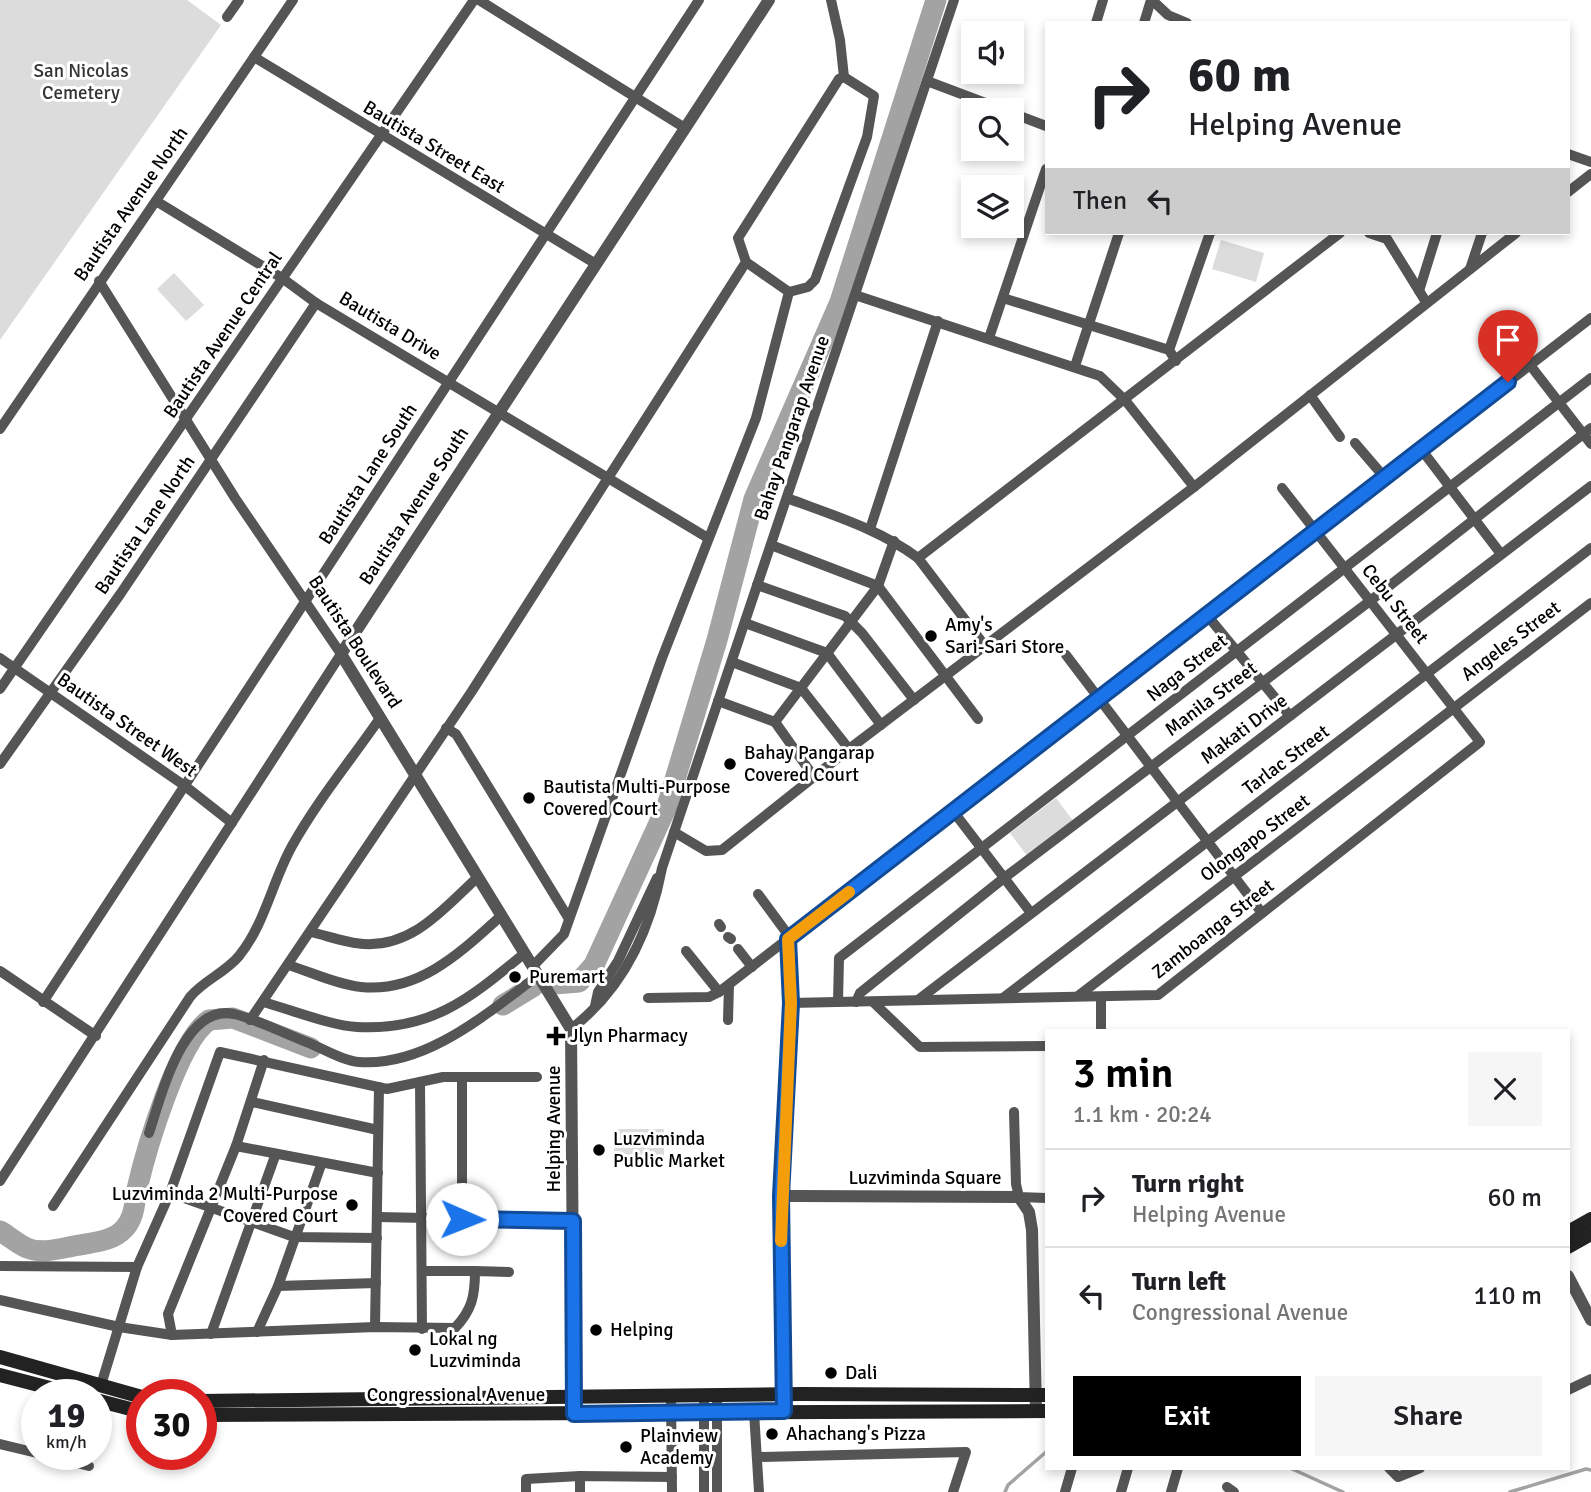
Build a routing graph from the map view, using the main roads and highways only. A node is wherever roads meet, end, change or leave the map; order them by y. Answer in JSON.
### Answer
{"nodes":[{"id":1,"x":1591,"y":1219,"type":"edge"},
{"id":2,"x":1570,"y":1231,"type":"edge"},
{"id":3,"x":1591,"y":1234,"type":"edge"},
{"id":4,"x":1570,"y":1246,"type":"edge"},
{"id":5,"x":0,"y":1358,"type":"edge"},
{"id":6,"x":0,"y":1375,"type":"edge"},
{"id":7,"x":21,"y":1380,"type":"edge"},
{"id":8,"x":126,"y":1392,"type":"edge"},
{"id":9,"x":1041,"y":1395,"type":"edge"},
{"id":10,"x":217,"y":1401,"type":"edge"},
{"id":11,"x":671,"y":1404,"type":"junction"},
{"id":12,"x":1041,"y":1411,"type":"edge"},
{"id":13,"x":217,"y":1415,"type":"edge"}],
"edges":[{"from":1,"to":2,"type":"main road"},
{"from":3,"to":4,"type":"main road"},
{"from":5,"to":8,"type":"main road"},
{"from":6,"to":7,"type":"main road"},
{"from":9,"to":11,"type":"main road","name":"Congressional Avenue"},
{"from":10,"to":11,"type":"main road","name":"Congressional Avenue"},
{"from":11,"to":12,"type":"main road","name":"Congressional Avenue"},
{"from":11,"to":13,"type":"main road","name":"Congressional Avenue"}]}
